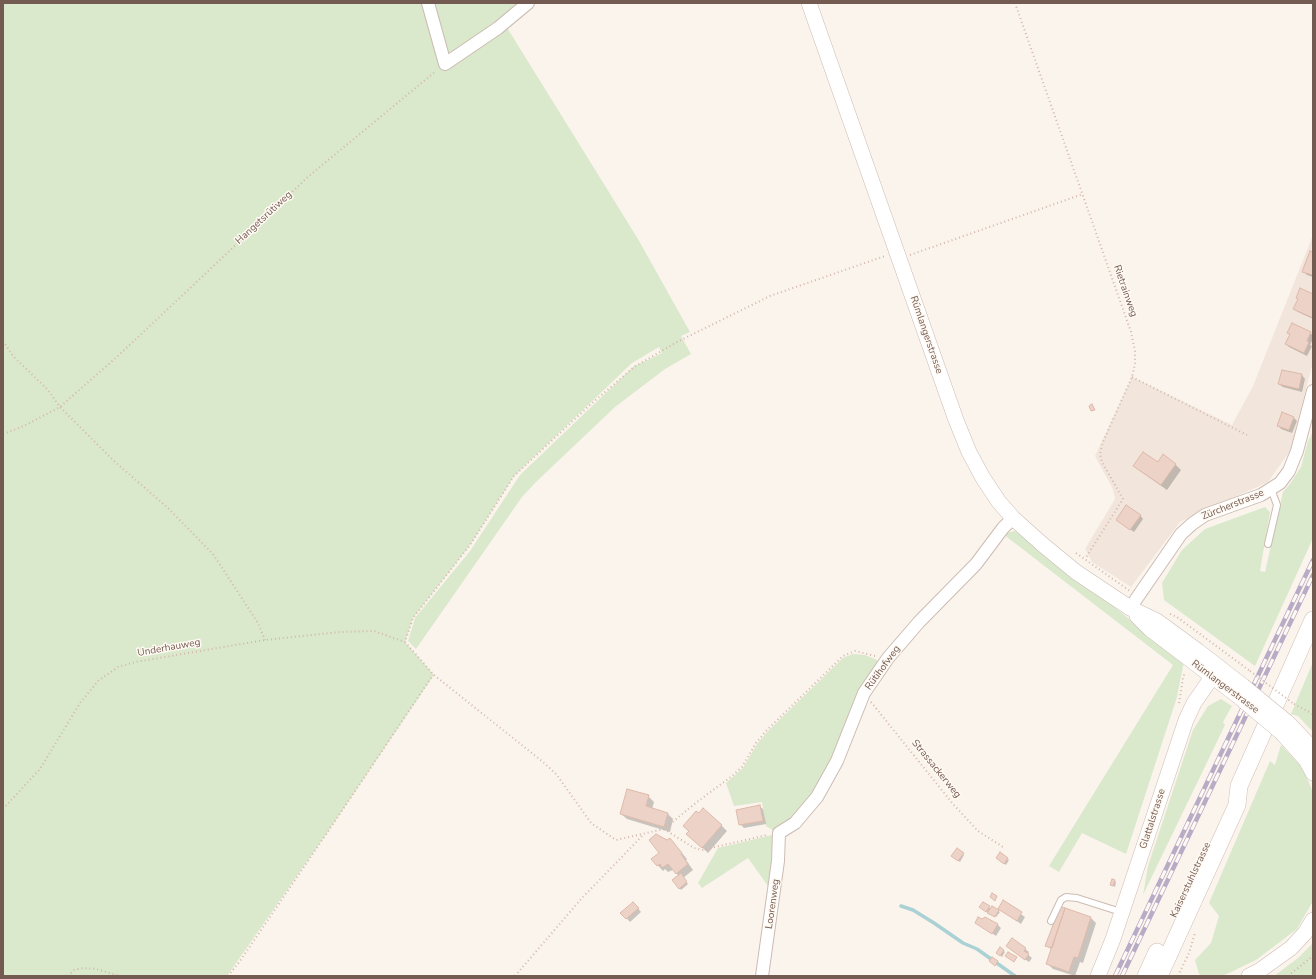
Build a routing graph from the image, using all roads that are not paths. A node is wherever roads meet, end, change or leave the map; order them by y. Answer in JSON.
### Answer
{"nodes":[{"id":1,"x":428,"y":3,"type":"edge"},
{"id":2,"x":528,"y":3,"type":"edge"},
{"id":3,"x":809,"y":3,"type":"edge"},
{"id":4,"x":1313,"y":391,"type":"edge"},
{"id":5,"x":1271,"y":489,"type":"junction"},
{"id":6,"x":1013,"y":518,"type":"junction"},
{"id":7,"x":1268,"y":544,"type":"dead end"},
{"id":8,"x":1134,"y":602,"type":"junction"},
{"id":9,"x":1313,"y":620,"type":"edge"},
{"id":10,"x":1215,"y":672,"type":"junction"},
{"id":11,"x":1284,"y":728,"type":"junction"},
{"id":12,"x":1313,"y":749,"type":"edge"},
{"id":13,"x":1313,"y":773,"type":"edge"},
{"id":14,"x":1239,"y":786,"type":"junction"},
{"id":15,"x":779,"y":833,"type":"joint"},
{"id":16,"x":1122,"y":913,"type":"junction"},
{"id":17,"x":1313,"y":920,"type":"edge"},
{"id":18,"x":1051,"y":921,"type":"dead end"},
{"id":19,"x":762,"y":976,"type":"edge"},
{"id":20,"x":1098,"y":976,"type":"edge"},
{"id":21,"x":1146,"y":976,"type":"edge"},
{"id":22,"x":1159,"y":976,"type":"edge"},
{"id":23,"x":1249,"y":976,"type":"edge"}],
"edges":[{"from":1,"to":2,"type":"street"},
{"from":3,"to":6,"type":"street","name":"Rümlangerstrasse"},
{"from":4,"to":5,"type":"street","name":"Zürcherstrasse"},
{"from":5,"to":7,"type":"lane"},
{"from":5,"to":8,"type":"street","name":"Zürcherstrasse"},
{"from":6,"to":8,"type":"street","name":"Rümlangerstrasse"},
{"from":6,"to":15,"type":"street","name":"Rütihofweg"},
{"from":8,"to":10,"type":"street","name":"Rümlangerstrasse"},
{"from":9,"to":14,"type":"main road","name":"Kaiserstuhlstrasse"},
{"from":10,"to":11,"type":"street","name":"Rümlangerstrasse","bridge":true},
{"from":10,"to":16,"type":"street","name":"Glattalstrasse"},
{"from":11,"to":12,"type":"street","name":"Rümlangerstrasse"},
{"from":11,"to":13,"type":"street","name":"Rümlangerstrasse"},
{"from":14,"to":21,"type":"main road","name":"Kaiserstuhlstrasse"},
{"from":14,"to":22,"type":"main road","name":"Kaiserstuhlstrasse"},
{"from":15,"to":19,"type":"street","name":"Loorenweg"},
{"from":16,"to":18,"type":"lane"},
{"from":16,"to":20,"type":"street","name":"Glattalstrasse"},
{"from":17,"to":23,"type":"street"}]}
